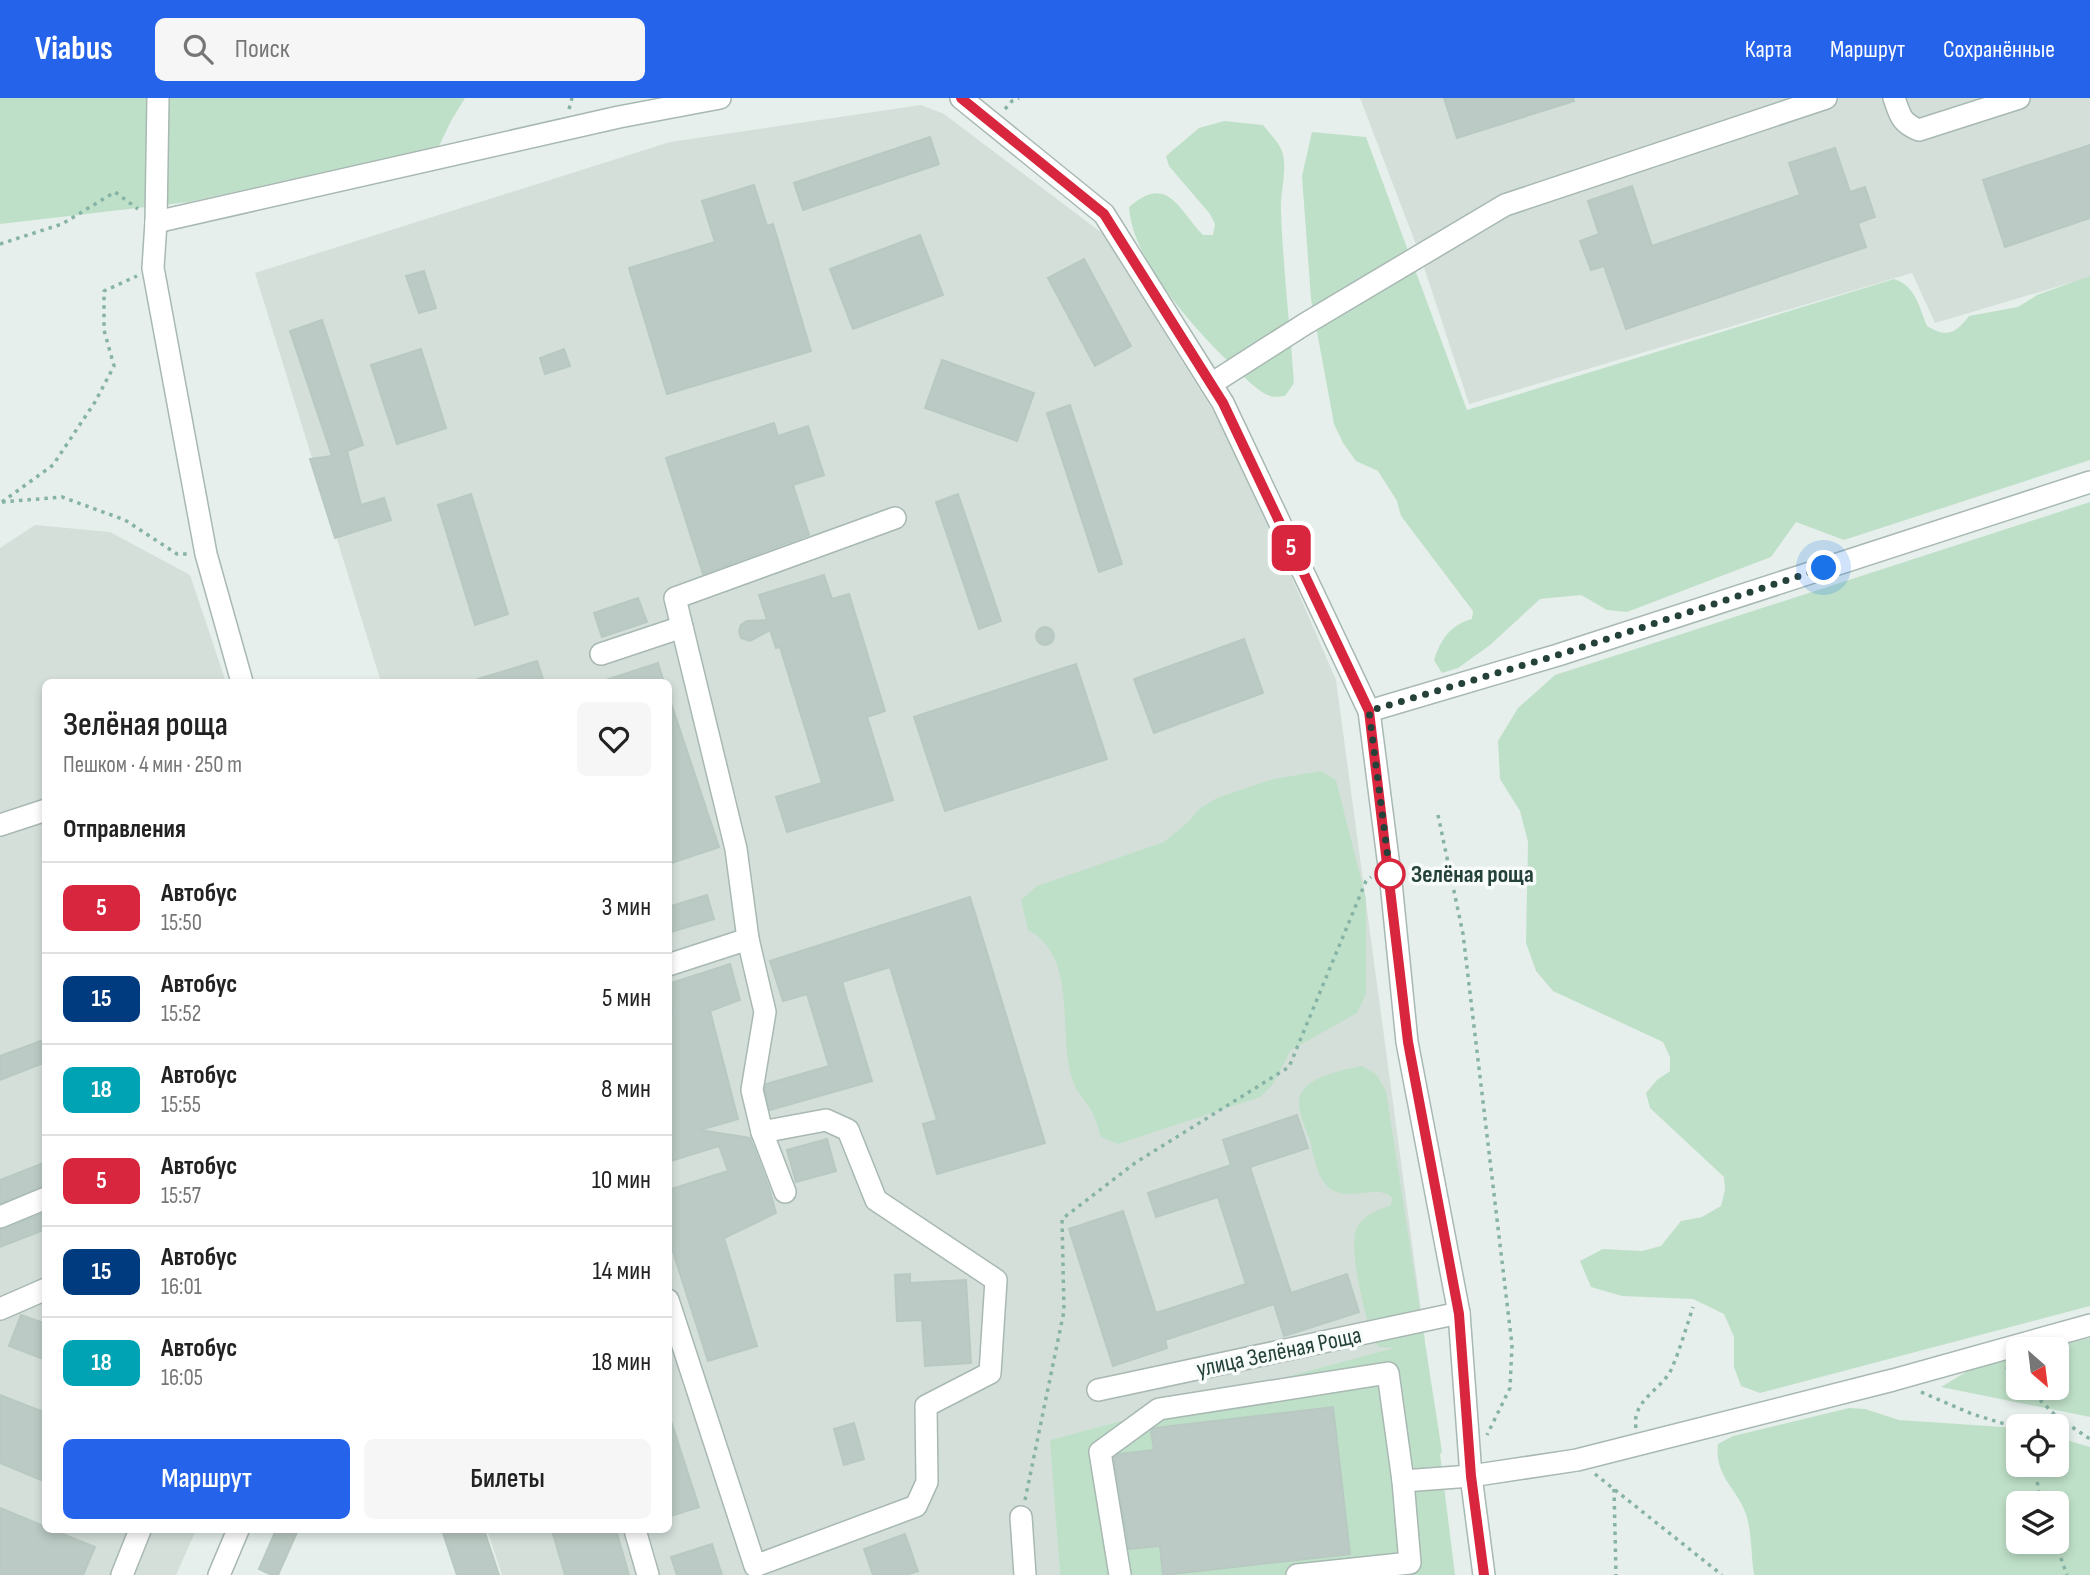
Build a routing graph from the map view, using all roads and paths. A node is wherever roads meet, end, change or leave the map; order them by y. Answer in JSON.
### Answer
{"nodes":[{"id":1,"x":158,"y":98,"type":"edge"},
{"id":2,"x":720,"y":98,"type":"edge"},
{"id":3,"x":961,"y":98,"type":"edge"},
{"id":4,"x":1826,"y":98,"type":"edge"},
{"id":5,"x":1894,"y":98,"type":"edge"},
{"id":6,"x":2019,"y":98,"type":"edge"},
{"id":7,"x":156,"y":222,"type":"junction"},
{"id":8,"x":0,"y":244,"type":"edge"},
{"id":9,"x":153,"y":268,"type":"junction"},
{"id":10,"x":1211,"y":384,"type":"junction"},
{"id":11,"x":2090,"y":482,"type":"edge"},
{"id":12,"x":1,"y":502,"type":"edge"},
{"id":13,"x":895,"y":518,"type":"dead end"},
{"id":14,"x":206,"y":554,"type":"junction"},
{"id":15,"x":682,"y":627,"type":"junction"},
{"id":16,"x":601,"y":653,"type":"dead end"},
{"id":17,"x":241,"y":679,"type":"edge"},
{"id":18,"x":1369,"y":711,"type":"junction"},
{"id":19,"x":42,"y":811,"type":"edge"},
{"id":20,"x":1438,"y":815,"type":"dead end"},
{"id":21,"x":0,"y":825,"type":"edge"},
{"id":22,"x":1388,"y":862,"type":"junction"},
{"id":23,"x":748,"y":939,"type":"junction"},
{"id":24,"x":672,"y":964,"type":"edge"},
{"id":25,"x":762,"y":1132,"type":"junction"},
{"id":26,"x":785,"y":1192,"type":"dead end"},
{"id":27,"x":42,"y":1200,"type":"edge"},
{"id":28,"x":0,"y":1217,"type":"edge"},
{"id":29,"x":42,"y":1291,"type":"edge"},
{"id":30,"x":1693,"y":1307,"type":"dead end"},
{"id":31,"x":0,"y":1309,"type":"edge"},
{"id":32,"x":672,"y":1312,"type":"edge"},
{"id":33,"x":1459,"y":1314,"type":"junction"},
{"id":34,"x":2090,"y":1325,"type":"edge"},
{"id":35,"x":1893,"y":1380,"type":"junction"},
{"id":36,"x":1098,"y":1390,"type":"dead end"},
{"id":37,"x":2040,"y":1400,"type":"edge"},
{"id":38,"x":2006,"y":1424,"type":"edge"},
{"id":39,"x":1486,"y":1437,"type":"dead end"},
{"id":40,"x":2090,"y":1440,"type":"edge"},
{"id":41,"x":1638,"y":1444,"type":"junction"},
{"id":42,"x":1577,"y":1460,"type":"junction"},
{"id":43,"x":1471,"y":1476,"type":"junction"},
{"id":44,"x":1403,"y":1481,"type":"junction"},
{"id":45,"x":1614,"y":1489,"type":"junction"},
{"id":46,"x":1021,"y":1517,"type":"joint"},
{"id":47,"x":139,"y":1533,"type":"edge"},
{"id":48,"x":236,"y":1533,"type":"edge"},
{"id":49,"x":636,"y":1533,"type":"edge"},
{"id":50,"x":2059,"y":1554,"type":"edge"},
{"id":51,"x":756,"y":1570,"type":"edge"},
{"id":52,"x":122,"y":1575,"type":"edge"},
{"id":53,"x":219,"y":1575,"type":"edge"},
{"id":54,"x":648,"y":1575,"type":"edge"},
{"id":55,"x":1025,"y":1575,"type":"edge"},
{"id":56,"x":1120,"y":1575,"type":"edge"},
{"id":57,"x":1297,"y":1575,"type":"edge"},
{"id":58,"x":1484,"y":1575,"type":"edge"},
{"id":59,"x":1616,"y":1575,"type":"edge"},
{"id":60,"x":1722,"y":1575,"type":"edge"},
{"id":61,"x":2067,"y":1575,"type":"edge"}],
"edges":[{"from":1,"to":7,"type":"street"},
{"from":2,"to":7,"type":"street"},
{"from":3,"to":10,"type":"street"},
{"from":4,"to":10,"type":"street"},
{"from":5,"to":6,"type":"street"},
{"from":7,"to":8,"type":"path"},
{"from":7,"to":9,"type":"street"},
{"from":9,"to":12,"type":"path"},
{"from":9,"to":14,"type":"street"},
{"from":10,"to":18,"type":"street"},
{"from":11,"to":18,"type":"street"},
{"from":12,"to":14,"type":"path"},
{"from":13,"to":15,"type":"street"},
{"from":14,"to":17,"type":"street"},
{"from":15,"to":16,"type":"street"},
{"from":15,"to":23,"type":"street"},
{"from":18,"to":22,"type":"street"},
{"from":19,"to":21,"type":"street"},
{"from":20,"to":39,"type":"path"},
{"from":22,"to":33,"type":"street"},
{"from":22,"to":46,"type":"path"},
{"from":23,"to":24,"type":"street"},
{"from":23,"to":25,"type":"street"},
{"from":25,"to":26,"type":"street"},
{"from":25,"to":51,"type":"street"},
{"from":27,"to":28,"type":"street"},
{"from":29,"to":31,"type":"street"},
{"from":30,"to":41,"type":"path"},
{"from":32,"to":51,"type":"street"},
{"from":33,"to":36,"type":"street","name":"улица Зелёная Роща"},
{"from":33,"to":43,"type":"street"},
{"from":34,"to":35,"type":"street"},
{"from":35,"to":38,"type":"path"},
{"from":35,"to":41,"type":"street"},
{"from":37,"to":40,"type":"path"},
{"from":41,"to":42,"type":"street"},
{"from":42,"to":43,"type":"street"},
{"from":42,"to":45,"type":"path"},
{"from":43,"to":44,"type":"street"},
{"from":43,"to":58,"type":"street"},
{"from":44,"to":56,"type":"street"},
{"from":44,"to":57,"type":"street"},
{"from":45,"to":59,"type":"path"},
{"from":45,"to":60,"type":"path"},
{"from":46,"to":55,"type":"street"},
{"from":47,"to":52,"type":"street"},
{"from":48,"to":53,"type":"street"},
{"from":49,"to":54,"type":"street"},
{"from":50,"to":61,"type":"path"}]}
